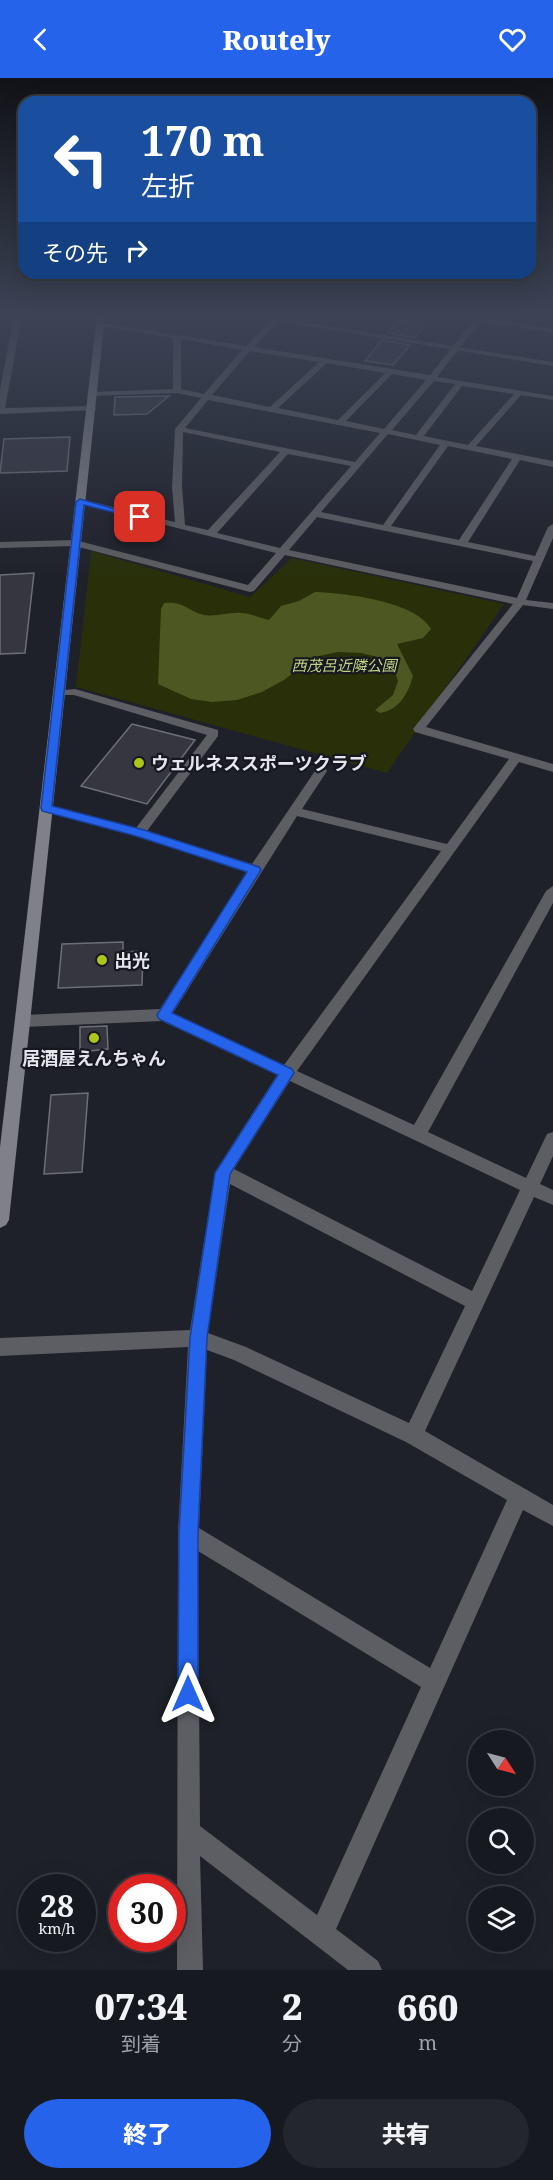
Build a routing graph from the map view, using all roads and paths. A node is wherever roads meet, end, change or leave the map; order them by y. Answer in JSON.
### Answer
{"nodes":[{"id":1,"x":92,"y":404,"type":"edge"},
{"id":2,"x":200,"y":404,"type":"edge"},
{"id":3,"x":246,"y":404,"type":"edge"},
{"id":4,"x":277,"y":404,"type":"edge"},
{"id":5,"x":358,"y":404,"type":"edge"},
{"id":6,"x":409,"y":404,"type":"edge"},
{"id":7,"x":444,"y":404,"type":"edge"},
{"id":8,"x":509,"y":404,"type":"edge"},
{"id":9,"x":92,"y":408,"type":"junction"},
{"id":10,"x":272,"y":409,"type":"junction"},
{"id":11,"x":0,"y":411,"type":"edge"},
{"id":12,"x":340,"y":423,"type":"junction"},
{"id":13,"x":178,"y":429,"type":"junction"},
{"id":14,"x":385,"y":431,"type":"junction"},
{"id":15,"x":418,"y":438,"type":"junction"},
{"id":16,"x":446,"y":443,"type":"junction"},
{"id":17,"x":470,"y":448,"type":"junction"},
{"id":18,"x":286,"y":451,"type":"junction"},
{"id":19,"x":518,"y":457,"type":"junction"},
{"id":20,"x":553,"y":464,"type":"edge"},
{"id":21,"x":357,"y":465,"type":"junction"},
{"id":22,"x":80,"y":502,"type":"junction"},
{"id":23,"x":316,"y":514,"type":"junction"},
{"id":24,"x":180,"y":526,"type":"junction"},
{"id":25,"x":553,"y":527,"type":"edge"},
{"id":26,"x":385,"y":528,"type":"junction"},
{"id":27,"x":210,"y":534,"type":"junction"},
{"id":28,"x":75,"y":543,"type":"junction"},
{"id":29,"x":462,"y":543,"type":"junction"},
{"id":30,"x":0,"y":545,"type":"edge"},
{"id":31,"x":284,"y":552,"type":"junction"},
{"id":32,"x":538,"y":559,"type":"junction"},
{"id":33,"x":520,"y":602,"type":"junction"},
{"id":34,"x":553,"y":606,"type":"edge"},
{"id":35,"x":58,"y":693,"type":"junction"},
{"id":36,"x":514,"y":759,"type":"junction"},
{"id":37,"x":553,"y":768,"type":"edge"},
{"id":38,"x":321,"y":771,"type":"dead end"},
{"id":39,"x":46,"y":808,"type":"junction"},
{"id":40,"x":296,"y":812,"type":"junction"},
{"id":41,"x":139,"y":833,"type":"junction"},
{"id":42,"x":450,"y":849,"type":"junction"},
{"id":43,"x":255,"y":870,"type":"junction"},
{"id":44,"x":553,"y":891,"type":"edge"},
{"id":45,"x":164,"y":1015,"type":"junction"},
{"id":46,"x":24,"y":1022,"type":"junction"},
{"id":47,"x":287,"y":1073,"type":"junction"},
{"id":48,"x":418,"y":1134,"type":"junction"},
{"id":49,"x":553,"y":1139,"type":"edge"},
{"id":50,"x":223,"y":1173,"type":"junction"},
{"id":51,"x":529,"y":1187,"type":"junction"},
{"id":52,"x":553,"y":1198,"type":"edge"},
{"id":53,"x":0,"y":1220,"type":"edge"},
{"id":54,"x":475,"y":1302,"type":"junction"},
{"id":55,"x":198,"y":1338,"type":"junction"},
{"id":56,"x":0,"y":1347,"type":"edge"},
{"id":57,"x":413,"y":1435,"type":"junction"},
{"id":58,"x":519,"y":1496,"type":"junction"},
{"id":59,"x":553,"y":1516,"type":"edge"},
{"id":60,"x":188,"y":1533,"type":"junction"},
{"id":61,"x":435,"y":1683,"type":"junction"},
{"id":62,"x":188,"y":1832,"type":"junction"},
{"id":63,"x":321,"y":1934,"type":"junction"},
{"id":64,"x":190,"y":1970,"type":"edge"},
{"id":65,"x":369,"y":1970,"type":"edge"}],
"edges":[{"from":1,"to":9,"type":"main road"},
{"from":2,"to":13,"type":"street"},
{"from":3,"to":10,"type":"street"},
{"from":4,"to":10,"type":"street"},
{"from":5,"to":12,"type":"street"},
{"from":6,"to":14,"type":"street"},
{"from":7,"to":15,"type":"street"},
{"from":8,"to":17,"type":"street"},
{"from":9,"to":11,"type":"street"},
{"from":9,"to":22,"type":"main road"},
{"from":10,"to":12,"type":"street"},
{"from":12,"to":14,"type":"street"},
{"from":13,"to":18,"type":"street"},
{"from":13,"to":24,"type":"street"},
{"from":14,"to":15,"type":"street"},
{"from":14,"to":21,"type":"street"},
{"from":15,"to":16,"type":"street"},
{"from":16,"to":17,"type":"street"},
{"from":16,"to":26,"type":"street"},
{"from":17,"to":19,"type":"street"},
{"from":18,"to":21,"type":"street"},
{"from":18,"to":27,"type":"street"},
{"from":19,"to":20,"type":"street"},
{"from":19,"to":29,"type":"street"},
{"from":21,"to":23,"type":"street"},
{"from":22,"to":24,"type":"street"},
{"from":22,"to":28,"type":"main road"},
{"from":23,"to":26,"type":"street"},
{"from":23,"to":31,"type":"street"},
{"from":24,"to":27,"type":"street"},
{"from":25,"to":32,"type":"street"},
{"from":26,"to":29,"type":"street"},
{"from":27,"to":31,"type":"street"},
{"from":28,"to":30,"type":"street"},
{"from":28,"to":31,"type":"street"},
{"from":28,"to":35,"type":"main road"},
{"from":29,"to":32,"type":"street"},
{"from":31,"to":33,"type":"street"},
{"from":32,"to":33,"type":"street"},
{"from":33,"to":34,"type":"street"},
{"from":33,"to":36,"type":"street"},
{"from":35,"to":39,"type":"main road"},
{"from":35,"to":41,"type":"street"},
{"from":36,"to":37,"type":"street"},
{"from":36,"to":42,"type":"street"},
{"from":38,"to":40,"type":"street"},
{"from":39,"to":41,"type":"street"},
{"from":39,"to":46,"type":"main road"},
{"from":40,"to":42,"type":"street"},
{"from":40,"to":43,"type":"street"},
{"from":41,"to":43,"type":"street"},
{"from":42,"to":47,"type":"street"},
{"from":43,"to":45,"type":"street"},
{"from":44,"to":48,"type":"street"},
{"from":45,"to":46,"type":"street"},
{"from":45,"to":47,"type":"street"},
{"from":46,"to":53,"type":"main road"},
{"from":47,"to":48,"type":"street"},
{"from":47,"to":50,"type":"street"},
{"from":48,"to":51,"type":"street"},
{"from":49,"to":51,"type":"street"},
{"from":50,"to":54,"type":"street"},
{"from":50,"to":55,"type":"street"},
{"from":51,"to":52,"type":"street"},
{"from":51,"to":54,"type":"street"},
{"from":54,"to":57,"type":"street"},
{"from":55,"to":56,"type":"street"},
{"from":55,"to":57,"type":"street"},
{"from":55,"to":60,"type":"street"},
{"from":57,"to":58,"type":"street"},
{"from":58,"to":59,"type":"street"},
{"from":58,"to":61,"type":"street"},
{"from":60,"to":61,"type":"street"},
{"from":60,"to":62,"type":"street"},
{"from":61,"to":63,"type":"street"},
{"from":62,"to":63,"type":"street"},
{"from":62,"to":64,"type":"street"},
{"from":63,"to":65,"type":"street"}]}
